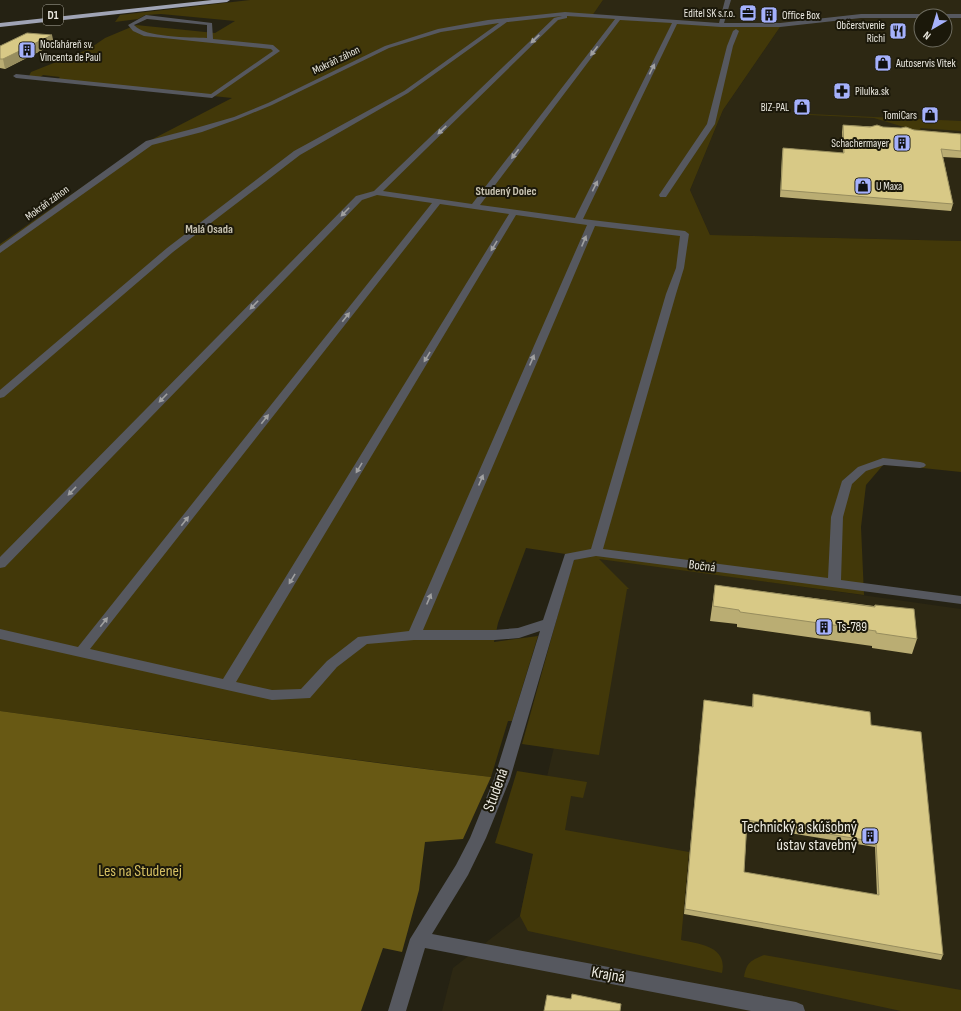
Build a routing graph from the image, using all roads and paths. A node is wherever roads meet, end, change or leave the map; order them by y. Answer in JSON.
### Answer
{"nodes":[{"id":1,"x":194,"y":0,"type":"edge"},
{"id":2,"x":227,"y":0,"type":"edge"},
{"id":3,"x":728,"y":0,"type":"edge"},
{"id":4,"x":913,"y":16,"type":"edge"},
{"id":5,"x":507,"y":19,"type":"junction"},
{"id":6,"x":617,"y":20,"type":"junction"},
{"id":7,"x":0,"y":21,"type":"edge"},
{"id":8,"x":674,"y":24,"type":"junction"},
{"id":9,"x":0,"y":25,"type":"edge"},
{"id":10,"x":721,"y":25,"type":"junction"},
{"id":11,"x":773,"y":27,"type":"dead end"},
{"id":12,"x":736,"y":31,"type":"junction"},
{"id":13,"x":210,"y":40,"type":"junction"},
{"id":14,"x":16,"y":76,"type":"dead end"},
{"id":15,"x":377,"y":193,"type":"junction"},
{"id":16,"x":663,"y":195,"type":"dead end"},
{"id":17,"x":438,"y":201,"type":"junction"},
{"id":18,"x":475,"y":206,"type":"junction"},
{"id":19,"x":514,"y":212,"type":"junction"},
{"id":20,"x":578,"y":221,"type":"junction"},
{"id":21,"x":592,"y":223,"type":"junction"},
{"id":22,"x":0,"y":250,"type":"edge"},
{"id":23,"x":0,"y":395,"type":"edge"},
{"id":24,"x":920,"y":465,"type":"dead end"},
{"id":25,"x":596,"y":552,"type":"junction"},
{"id":26,"x":569,"y":557,"type":"joint"},
{"id":27,"x":0,"y":564,"type":"edge"},
{"id":28,"x":834,"y":582,"type":"junction"},
{"id":29,"x":961,"y":600,"type":"edge"},
{"id":30,"x":548,"y":623,"type":"junction"},
{"id":31,"x":0,"y":634,"type":"edge"},
{"id":32,"x":414,"y":635,"type":"junction"},
{"id":33,"x":80,"y":653,"type":"junction"},
{"id":34,"x":227,"y":685,"type":"junction"},
{"id":35,"x":419,"y":938,"type":"junction"},
{"id":36,"x":397,"y":1011,"type":"edge"},
{"id":37,"x":796,"y":1011,"type":"edge"}],
"edges":[{"from":1,"to":7,"type":"highway","number":"D1"},
{"from":2,"to":9,"type":"highway","number":"D1"},
{"from":3,"to":10,"type":"street"},
{"from":4,"to":10,"type":"street","name":"Mokráň záhon"},
{"from":5,"to":10,"type":"street","name":"Mokráň záhon"},
{"from":5,"to":22,"type":"street","name":"Mokráň záhon"},
{"from":5,"to":23,"type":"street"},
{"from":6,"to":8,"type":"street"},
{"from":6,"to":15,"type":"street","one_way":true},
{"from":6,"to":18,"type":"street","one_way":true},
{"from":8,"to":12,"type":"street"},
{"from":20,"to":8,"type":"street","one_way":true},
{"from":11,"to":12,"type":"street"},
{"from":12,"to":16,"type":"street"},
{"from":13,"to":13,"type":"street"},
{"from":13,"to":14,"type":"street"},
{"from":15,"to":17,"type":"street"},
{"from":15,"to":27,"type":"street","one_way":true},
{"from":17,"to":18,"type":"street"},
{"from":33,"to":17,"type":"street","one_way":true},
{"from":18,"to":19,"type":"street"},
{"from":19,"to":20,"type":"street"},
{"from":19,"to":34,"type":"street","one_way":true},
{"from":20,"to":21,"type":"street"},
{"from":21,"to":25,"type":"street"},
{"from":32,"to":21,"type":"street","one_way":true},
{"from":24,"to":28,"type":"street"},
{"from":25,"to":26,"type":"street","name":"Bočná"},
{"from":25,"to":28,"type":"street","name":"Bočná"},
{"from":26,"to":30,"type":"street","name":"Studená"},
{"from":28,"to":29,"type":"street","name":"Bočná"},
{"from":30,"to":32,"type":"street"},
{"from":30,"to":35,"type":"street","name":"Studená"},
{"from":31,"to":33,"type":"street"},
{"from":32,"to":34,"type":"street"},
{"from":33,"to":34,"type":"street"},
{"from":35,"to":36,"type":"street","name":"Studená"},
{"from":35,"to":37,"type":"street","name":"Krajná"}]}
